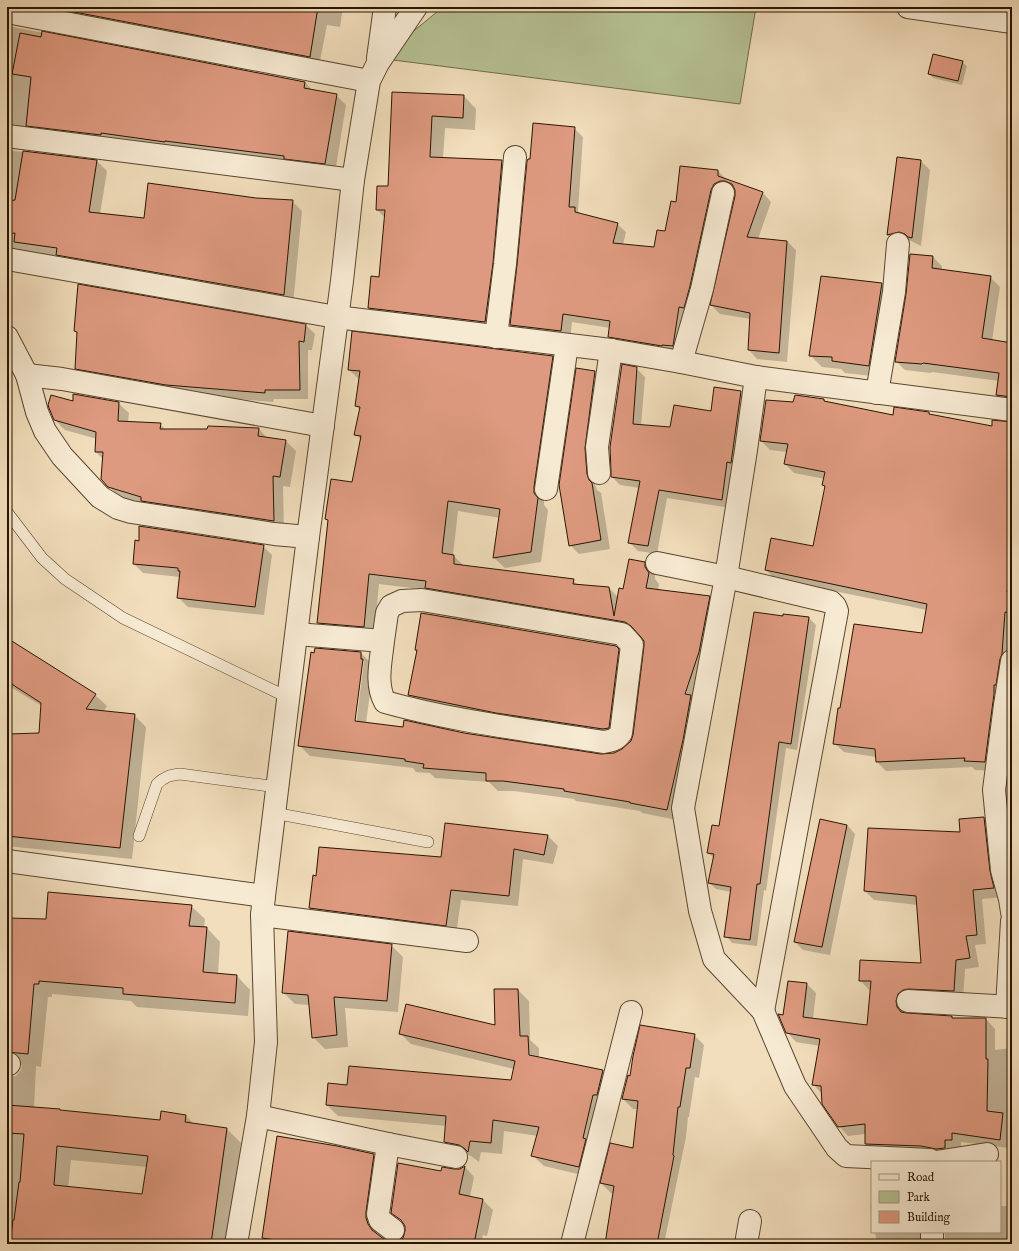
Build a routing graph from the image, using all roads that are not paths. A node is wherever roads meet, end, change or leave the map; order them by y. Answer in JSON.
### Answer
{"nodes":[{"id":1,"x":385,"y":7,"type":"edge"},
{"id":2,"x":416,"y":7,"type":"edge"},
{"id":3,"x":908,"y":7,"type":"edge"},
{"id":4,"x":7,"y":12,"type":"edge"},
{"id":5,"x":1012,"y":22,"type":"edge"},
{"id":6,"x":374,"y":72,"type":"junction"},
{"id":7,"x":7,"y":136,"type":"edge"},
{"id":8,"x":515,"y":157,"type":"dead end"},
{"id":9,"x":352,"y":180,"type":"junction"},
{"id":10,"x":724,"y":193,"type":"dead end"},
{"id":11,"x":898,"y":244,"type":"dead end"},
{"id":12,"x":7,"y":259,"type":"edge"},
{"id":13,"x":336,"y":317,"type":"junction"},
{"id":14,"x":7,"y":337,"type":"edge"},
{"id":15,"x":496,"y":337,"type":"junction"},
{"id":16,"x":567,"y":345,"type":"junction"},
{"id":17,"x":611,"y":350,"type":"junction"},
{"id":18,"x":681,"y":362,"type":"junction"},
{"id":19,"x":27,"y":375,"type":"junction"},
{"id":20,"x":756,"y":377,"type":"junction"},
{"id":21,"x":877,"y":392,"type":"junction"},
{"id":22,"x":1012,"y":410,"type":"edge"},
{"id":23,"x":323,"y":426,"type":"junction"},
{"id":24,"x":599,"y":473,"type":"dead end"},
{"id":25,"x":546,"y":489,"type":"dead end"},
{"id":26,"x":7,"y":512,"type":"edge"},
{"id":27,"x":308,"y":537,"type":"junction"},
{"id":28,"x":657,"y":563,"type":"dead end"},
{"id":29,"x":726,"y":576,"type":"junction"},
{"id":30,"x":297,"y":634,"type":"junction"},
{"id":31,"x":383,"y":641,"type":"junction"},
{"id":32,"x":1012,"y":661,"type":"edge"},
{"id":33,"x":289,"y":698,"type":"junction"},
{"id":34,"x":277,"y":787,"type":"junction"},
{"id":35,"x":274,"y":813,"type":"junction"},
{"id":36,"x":139,"y":836,"type":"dead end"},
{"id":37,"x":428,"y":842,"type":"dead end"},
{"id":38,"x":7,"y":861,"type":"edge"},
{"id":39,"x":263,"y":906,"type":"junction"},
{"id":40,"x":1012,"y":912,"type":"edge"},
{"id":41,"x":1012,"y":921,"type":"edge"},
{"id":42,"x":467,"y":941,"type":"dead end"},
{"id":43,"x":908,"y":1001,"type":"dead end"},
{"id":44,"x":1009,"y":1007,"type":"edge"},
{"id":45,"x":763,"y":1011,"type":"junction"},
{"id":46,"x":631,"y":1012,"type":"dead end"},
{"id":47,"x":258,"y":1116,"type":"junction"},
{"id":48,"x":388,"y":1144,"type":"junction"},
{"id":49,"x":986,"y":1154,"type":"dead end"},
{"id":50,"x":456,"y":1157,"type":"dead end"},
{"id":51,"x":932,"y":1161,"type":"edge"},
{"id":52,"x":940,"y":1161,"type":"edge"},
{"id":53,"x":750,"y":1221,"type":"dead end"},
{"id":54,"x":393,"y":1230,"type":"dead end"},
{"id":55,"x":932,"y":1233,"type":"edge"},
{"id":56,"x":236,"y":1244,"type":"edge"},
{"id":57,"x":572,"y":1244,"type":"edge"},
{"id":58,"x":746,"y":1244,"type":"edge"},
{"id":59,"x":932,"y":1244,"type":"edge"}],
"edges":[{"from":1,"to":6,"type":"street"},
{"from":2,"to":6,"type":"street"},
{"from":3,"to":5,"type":"street"},
{"from":4,"to":6,"type":"street"},
{"from":6,"to":9,"type":"street"},
{"from":7,"to":9,"type":"street"},
{"from":8,"to":15,"type":"street"},
{"from":9,"to":13,"type":"street"},
{"from":10,"to":18,"type":"street"},
{"from":11,"to":21,"type":"street"},
{"from":12,"to":13,"type":"street"},
{"from":13,"to":15,"type":"street"},
{"from":13,"to":23,"type":"street"},
{"from":14,"to":19,"type":"street"},
{"from":15,"to":16,"type":"street"},
{"from":16,"to":17,"type":"street"},
{"from":16,"to":25,"type":"street"},
{"from":17,"to":18,"type":"street"},
{"from":17,"to":24,"type":"street"},
{"from":18,"to":20,"type":"street"},
{"from":19,"to":23,"type":"street"},
{"from":19,"to":27,"type":"street"},
{"from":20,"to":21,"type":"street"},
{"from":20,"to":29,"type":"street"},
{"from":21,"to":22,"type":"street"},
{"from":23,"to":27,"type":"street"},
{"from":26,"to":33,"type":"lane"},
{"from":27,"to":30,"type":"street"},
{"from":28,"to":29,"type":"street"},
{"from":29,"to":45,"type":"street"},
{"from":29,"to":45,"type":"street"},
{"from":30,"to":31,"type":"street"},
{"from":30,"to":33,"type":"street"},
{"from":31,"to":31,"type":"street"},
{"from":32,"to":40,"type":"street"},
{"from":33,"to":34,"type":"street"},
{"from":34,"to":35,"type":"street"},
{"from":34,"to":36,"type":"lane"},
{"from":35,"to":37,"type":"lane"},
{"from":35,"to":39,"type":"street"},
{"from":38,"to":39,"type":"street"},
{"from":39,"to":42,"type":"street"},
{"from":39,"to":47,"type":"street"},
{"from":41,"to":44,"type":"street"},
{"from":43,"to":44,"type":"street"},
{"from":45,"to":51,"type":"street"},
{"from":46,"to":57,"type":"street"},
{"from":47,"to":48,"type":"street"},
{"from":47,"to":56,"type":"street"},
{"from":48,"to":50,"type":"street"},
{"from":48,"to":54,"type":"street"},
{"from":49,"to":52,"type":"street"},
{"from":53,"to":58,"type":"street"},
{"from":55,"to":59,"type":"street"}]}
